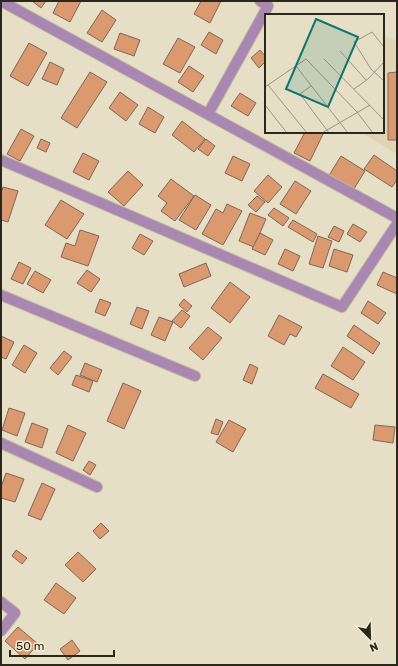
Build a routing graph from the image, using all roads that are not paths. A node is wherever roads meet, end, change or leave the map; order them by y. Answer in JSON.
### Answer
{"nodes":[{"id":1,"x":1,"y":1,"type":"edge"},
{"id":2,"x":260,"y":1,"type":"edge"},
{"id":3,"x":208,"y":114,"type":"junction"},
{"id":4,"x":1,"y":160,"type":"edge"},
{"id":5,"x":397,"y":218,"type":"edge"},
{"id":6,"x":397,"y":224,"type":"edge"},
{"id":7,"x":1,"y":295,"type":"edge"},
{"id":8,"x":195,"y":376,"type":"dead end"},
{"id":9,"x":1,"y":443,"type":"edge"},
{"id":10,"x":97,"y":487,"type":"dead end"},
{"id":11,"x":1,"y":602,"type":"edge"},
{"id":12,"x":1,"y":631,"type":"edge"}],
"edges":[{"from":1,"to":3,"type":"street"},
{"from":2,"to":3,"type":"street"},
{"from":3,"to":5,"type":"street"},
{"from":4,"to":6,"type":"street"},
{"from":7,"to":8,"type":"street"},
{"from":9,"to":10,"type":"street"},
{"from":11,"to":12,"type":"street"}]}
